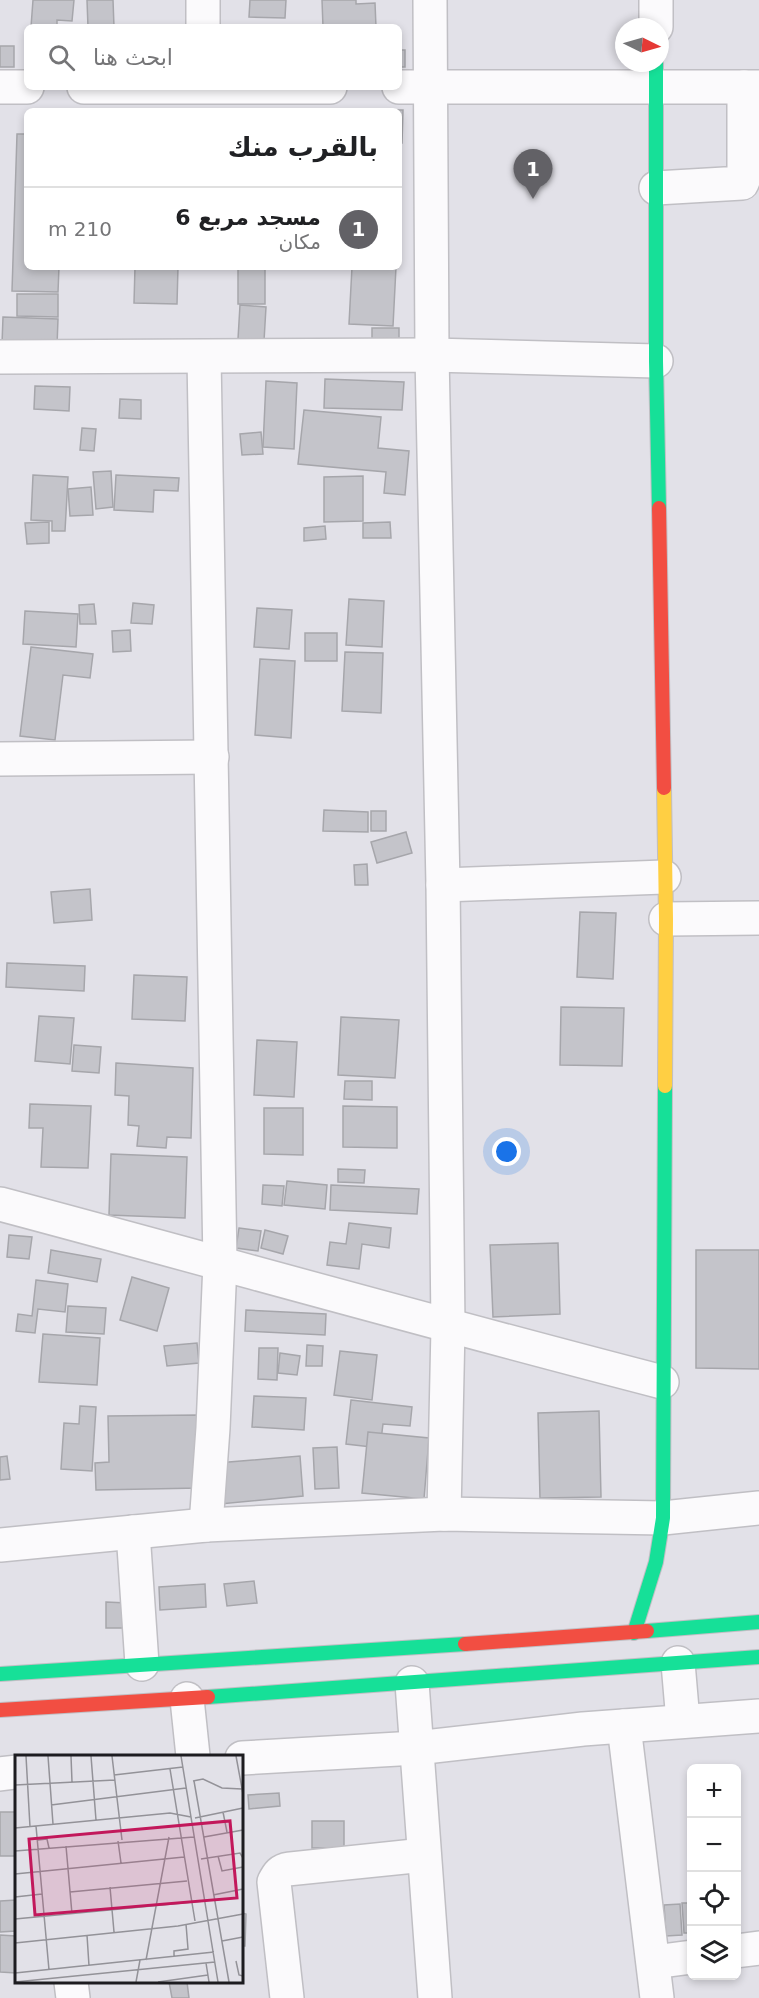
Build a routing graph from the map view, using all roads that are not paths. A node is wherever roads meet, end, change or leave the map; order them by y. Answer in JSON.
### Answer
{"nodes":[{"id":1,"x":203,"y":0,"type":"edge"},
{"id":2,"x":430,"y":0,"type":"edge"},
{"id":3,"x":656,"y":0,"type":"edge"},
{"id":4,"x":656,"y":18,"type":"edge"},
{"id":5,"x":203,"y":24,"type":"edge"},
{"id":6,"x":657,"y":75,"type":"edge"},
{"id":7,"x":0,"y":87,"type":"edge"},
{"id":8,"x":24,"y":87,"type":"edge"},
{"id":9,"x":402,"y":87,"type":"edge"},
{"id":10,"x":431,"y":87,"type":"junction"},
{"id":11,"x":752,"y":87,"type":"edge"},
{"id":12,"x":657,"y":188,"type":"junction"},
{"id":13,"x":432,"y":355,"type":"junction"},
{"id":14,"x":0,"y":357,"type":"edge"},
{"id":15,"x":204,"y":357,"type":"junction"},
{"id":16,"x":656,"y":361,"type":"junction"},
{"id":17,"x":212,"y":757,"type":"junction"},
{"id":18,"x":0,"y":759,"type":"edge"},
{"id":19,"x":664,"y":877,"type":"junction"},
{"id":20,"x":443,"y":885,"type":"junction"},
{"id":21,"x":759,"y":918,"type":"edge"},
{"id":22,"x":666,"y":919,"type":"junction"},
{"id":23,"x":0,"y":1204,"type":"edge"},
{"id":24,"x":220,"y":1263,"type":"junction"},
{"id":25,"x":448,"y":1327,"type":"junction"},
{"id":26,"x":662,"y":1382,"type":"junction"},
{"id":27,"x":759,"y":1508,"type":"edge"},
{"id":28,"x":444,"y":1514,"type":"junction"},
{"id":29,"x":663,"y":1518,"type":"junction"},
{"id":30,"x":206,"y":1525,"type":"junction"},
{"id":31,"x":133,"y":1532,"type":"junction"},
{"id":32,"x":0,"y":1545,"type":"edge"},
{"id":33,"x":759,"y":1622,"type":"edge"},
{"id":34,"x":634,"y":1633,"type":"junction"},
{"id":35,"x":759,"y":1657,"type":"edge"},
{"id":36,"x":678,"y":1663,"type":"junction"},
{"id":37,"x":142,"y":1664,"type":"junction"},
{"id":38,"x":0,"y":1674,"type":"edge"},
{"id":39,"x":412,"y":1683,"type":"junction"},
{"id":40,"x":187,"y":1699,"type":"junction"},
{"id":41,"x":0,"y":1710,"type":"edge"},
{"id":42,"x":759,"y":1716,"type":"edge"},
{"id":43,"x":683,"y":1721,"type":"junction"},
{"id":44,"x":624,"y":1726,"type":"junction"},
{"id":45,"x":416,"y":1748,"type":"junction"},
{"id":46,"x":193,"y":1755,"type":"edge"},
{"id":47,"x":243,"y":1758,"type":"edge"},
{"id":48,"x":15,"y":1772,"type":"edge"},
{"id":49,"x":0,"y":1774,"type":"edge"},
{"id":50,"x":424,"y":1855,"type":"junction"},
{"id":51,"x":759,"y":1948,"type":"edge"},
{"id":52,"x":741,"y":1950,"type":"edge"},
{"id":53,"x":687,"y":1958,"type":"edge"},
{"id":54,"x":654,"y":1962,"type":"junction"},
{"id":55,"x":71,"y":1983,"type":"edge"},
{"id":56,"x":73,"y":1998,"type":"edge"},
{"id":57,"x":287,"y":1998,"type":"edge"},
{"id":58,"x":435,"y":1998,"type":"edge"},
{"id":59,"x":657,"y":1998,"type":"edge"}],
"edges":[{"from":1,"to":5,"type":"street"},
{"from":2,"to":10,"type":"street"},
{"from":3,"to":4,"type":"street"},
{"from":6,"to":10,"type":"street"},
{"from":6,"to":11,"type":"street"},
{"from":6,"to":12,"type":"main road"},
{"from":7,"to":8,"type":"street"},
{"from":9,"to":10,"type":"street"},
{"from":10,"to":13,"type":"street"},
{"from":11,"to":12,"type":"street"},
{"from":12,"to":16,"type":"main road"},
{"from":13,"to":15,"type":"street"},
{"from":13,"to":16,"type":"street"},
{"from":13,"to":20,"type":"street"},
{"from":14,"to":15,"type":"street"},
{"from":15,"to":17,"type":"street"},
{"from":16,"to":19,"type":"main road"},
{"from":17,"to":18,"type":"street"},
{"from":17,"to":24,"type":"street"},
{"from":19,"to":20,"type":"street"},
{"from":19,"to":22,"type":"main road"},
{"from":20,"to":25,"type":"street"},
{"from":21,"to":22,"type":"street"},
{"from":22,"to":26,"type":"main road"},
{"from":23,"to":24,"type":"street"},
{"from":24,"to":25,"type":"street"},
{"from":24,"to":30,"type":"street"},
{"from":25,"to":26,"type":"street"},
{"from":25,"to":28,"type":"street"},
{"from":26,"to":29,"type":"main road"},
{"from":27,"to":29,"type":"street"},
{"from":28,"to":29,"type":"street"},
{"from":28,"to":30,"type":"street"},
{"from":29,"to":34,"type":"main road"},
{"from":30,"to":31,"type":"street"},
{"from":31,"to":32,"type":"street"},
{"from":31,"to":37,"type":"street"},
{"from":33,"to":34,"type":"main road"},
{"from":34,"to":37,"type":"main road"},
{"from":35,"to":36,"type":"main road"},
{"from":36,"to":39,"type":"main road"},
{"from":36,"to":43,"type":"street"},
{"from":37,"to":38,"type":"main road"},
{"from":39,"to":40,"type":"main road"},
{"from":39,"to":45,"type":"street"},
{"from":40,"to":41,"type":"main road"},
{"from":40,"to":46,"type":"street"},
{"from":42,"to":43,"type":"street"},
{"from":43,"to":44,"type":"street"},
{"from":44,"to":45,"type":"street"},
{"from":44,"to":54,"type":"street"},
{"from":45,"to":47,"type":"street"},
{"from":45,"to":50,"type":"street"},
{"from":48,"to":49,"type":"street"},
{"from":50,"to":57,"type":"street"},
{"from":50,"to":58,"type":"street"},
{"from":51,"to":52,"type":"street"},
{"from":53,"to":54,"type":"street"},
{"from":54,"to":59,"type":"street"},
{"from":55,"to":56,"type":"street"}]}
